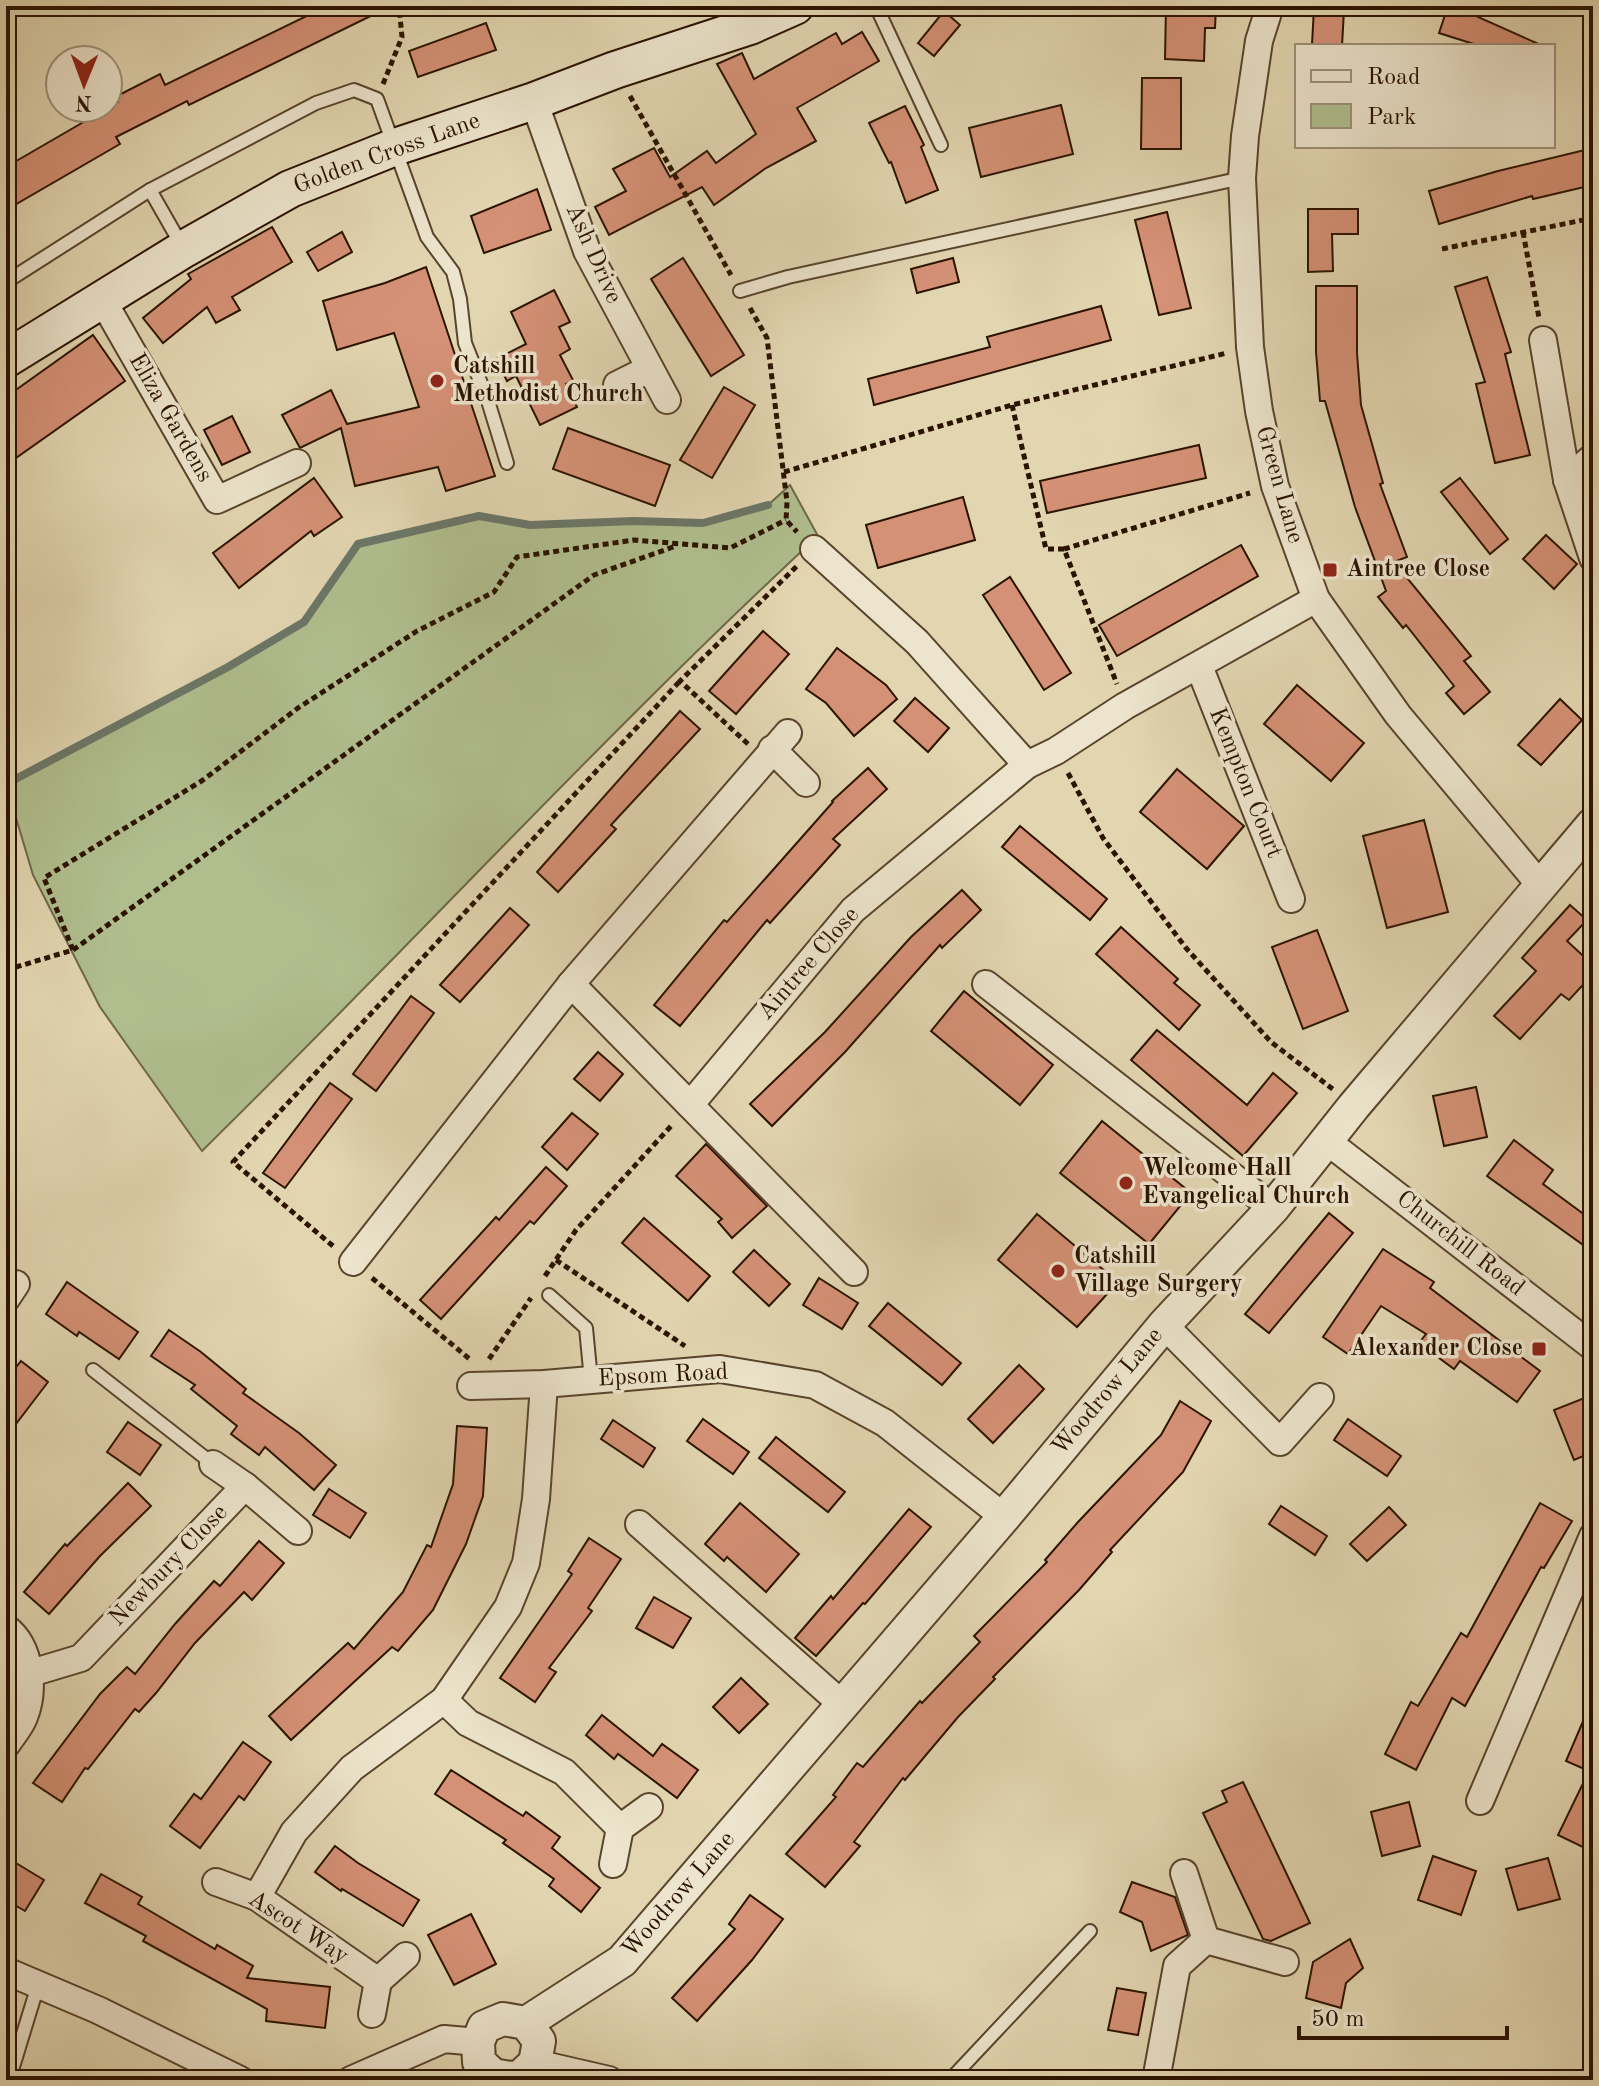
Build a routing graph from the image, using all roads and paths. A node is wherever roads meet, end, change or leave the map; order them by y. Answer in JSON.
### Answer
{"nodes":[{"id":1,"x":399,"y":6,"type":"edge"},
{"id":2,"x":795,"y":6,"type":"edge"},
{"id":3,"x":876,"y":6,"type":"edge"},
{"id":4,"x":1270,"y":6,"type":"edge"},
{"id":5,"x":377,"y":99,"type":"junction"},
{"id":6,"x":534,"y":101,"type":"junction"},
{"id":7,"x":941,"y":145,"type":"dead end"},
{"id":8,"x":395,"y":147,"type":"junction"},
{"id":9,"x":1242,"y":178,"type":"junction"},
{"id":10,"x":150,"y":190,"type":"junction"},
{"id":11,"x":1593,"y":218,"type":"edge"},
{"id":12,"x":1523,"y":232,"type":"junction"},
{"id":13,"x":184,"y":249,"type":"junction"},
{"id":14,"x":1442,"y":249,"type":"dead end"},
{"id":15,"x":6,"y":282,"type":"edge"},
{"id":16,"x":740,"y":291,"type":"dead end"},
{"id":17,"x":103,"y":301,"type":"junction"},
{"id":18,"x":1543,"y":340,"type":"joint"},
{"id":19,"x":1250,"y":347,"type":"junction"},
{"id":20,"x":6,"y":359,"type":"edge"},
{"id":21,"x":649,"y":369,"type":"junction"},
{"id":22,"x":617,"y":385,"type":"dead end"},
{"id":23,"x":667,"y":400,"type":"dead end"},
{"id":24,"x":1012,"y":405,"type":"junction"},
{"id":25,"x":1593,"y":457,"type":"edge"},
{"id":26,"x":297,"y":463,"type":"dead end"},
{"id":27,"x":507,"y":463,"type":"dead end"},
{"id":28,"x":784,"y":472,"type":"dead end"},
{"id":29,"x":1567,"y":480,"type":"junction"},
{"id":30,"x":1275,"y":486,"type":"junction"},
{"id":31,"x":786,"y":520,"type":"dead end"},
{"id":32,"x":681,"y":544,"type":"junction"},
{"id":33,"x":814,"y":549,"type":"joint"},
{"id":34,"x":1064,"y":549,"type":"junction"},
{"id":35,"x":1593,"y":558,"type":"edge"},
{"id":36,"x":1316,"y":599,"type":"junction"},
{"id":37,"x":1199,"y":666,"type":"junction"},
{"id":38,"x":680,"y":681,"type":"junction"},
{"id":39,"x":1125,"y":706,"type":"junction"},
{"id":40,"x":775,"y":747,"type":"junction"},
{"id":41,"x":1056,"y":751,"type":"junction"},
{"id":42,"x":1027,"y":765,"type":"junction"},
{"id":43,"x":806,"y":783,"type":"dead end"},
{"id":44,"x":1593,"y":824,"type":"edge"},
{"id":45,"x":1541,"y":886,"type":"junction"},
{"id":46,"x":1291,"y":899,"type":"dead end"},
{"id":47,"x":73,"y":950,"type":"junction"},
{"id":48,"x":6,"y":970,"type":"edge"},
{"id":49,"x":571,"y":984,"type":"junction"},
{"id":50,"x":986,"y":984,"type":"dead end"},
{"id":51,"x":690,"y":1105,"type":"junction"},
{"id":52,"x":1354,"y":1106,"type":"junction"},
{"id":53,"x":1328,"y":1142,"type":"junction"},
{"id":54,"x":1273,"y":1208,"type":"junction"},
{"id":55,"x":556,"y":1260,"type":"junction"},
{"id":56,"x":353,"y":1262,"type":"junction"},
{"id":57,"x":854,"y":1272,"type":"dead end"},
{"id":58,"x":540,"y":1285,"type":"dead end"},
{"id":59,"x":549,"y":1295,"type":"dead end"},
{"id":60,"x":531,"y":1297,"type":"dead end"},
{"id":61,"x":1164,"y":1325,"type":"junction"},
{"id":62,"x":1591,"y":1338,"type":"edge"},
{"id":63,"x":720,"y":1369,"type":"junction"},
{"id":64,"x":93,"y":1370,"type":"dead end"},
{"id":65,"x":591,"y":1380,"type":"junction"},
{"id":66,"x":544,"y":1384,"type":"junction"},
{"id":67,"x":471,"y":1386,"type":"dead end"},
{"id":68,"x":1320,"y":1397,"type":"dead end"},
{"id":69,"x":213,"y":1464,"type":"joint"},
{"id":70,"x":245,"y":1486,"type":"junction"},
{"id":71,"x":1004,"y":1517,"type":"junction"},
{"id":72,"x":639,"y":1524,"type":"dead end"},
{"id":73,"x":298,"y":1531,"type":"dead end"},
{"id":74,"x":1593,"y":1536,"type":"edge"},
{"id":75,"x":6,"y":1628,"type":"edge"},
{"id":76,"x":31,"y":1673,"type":"junction"},
{"id":77,"x":444,"y":1700,"type":"junction"},
{"id":78,"x":843,"y":1705,"type":"junction"},
{"id":79,"x":6,"y":1745,"type":"edge"},
{"id":80,"x":1480,"y":1801,"type":"dead end"},
{"id":81,"x":649,"y":1807,"type":"dead end"},
{"id":82,"x":620,"y":1828,"type":"junction"},
{"id":83,"x":613,"y":1864,"type":"dead end"},
{"id":84,"x":1184,"y":1873,"type":"dead end"},
{"id":85,"x":216,"y":1882,"type":"dead end"},
{"id":86,"x":257,"y":1897,"type":"junction"},
{"id":87,"x":1090,"y":1931,"type":"dead end"},
{"id":88,"x":1206,"y":1940,"type":"junction"},
{"id":89,"x":406,"y":1956,"type":"dead end"},
{"id":90,"x":1285,"y":1962,"type":"dead end"},
{"id":91,"x":6,"y":1971,"type":"edge"},
{"id":92,"x":378,"y":1981,"type":"junction"},
{"id":93,"x":38,"y":1985,"type":"junction"},
{"id":94,"x":372,"y":2014,"type":"dead end"},
{"id":95,"x":526,"y":2023,"type":"junction"},
{"id":96,"x":478,"y":2042,"type":"junction"},
{"id":97,"x":535,"y":2063,"type":"junction"},
{"id":98,"x":493,"y":2078,"type":"edge"},
{"id":99,"x":9,"y":2080,"type":"edge"},
{"id":100,"x":240,"y":2080,"type":"edge"},
{"id":101,"x":351,"y":2080,"type":"edge"},
{"id":102,"x":609,"y":2080,"type":"edge"},
{"id":103,"x":950,"y":2080,"type":"edge"},
{"id":104,"x":1156,"y":2080,"type":"edge"}],
"edges":[{"from":1,"to":5,"type":"path"},
{"from":2,"to":6,"type":"main road","name":"Golden Cross Lane"},
{"from":3,"to":7,"type":"lane"},
{"from":4,"to":9,"type":"street","name":"Green Lane"},
{"from":5,"to":8,"type":"lane"},
{"from":5,"to":10,"type":"lane"},
{"from":6,"to":8,"type":"main road","name":"Golden Cross Lane"},
{"from":6,"to":21,"type":"street","name":"Ash Drive"},
{"from":8,"to":13,"type":"main road","name":"Golden Cross Lane"},
{"from":8,"to":27,"type":"lane"},
{"from":9,"to":16,"type":"lane"},
{"from":9,"to":19,"type":"street","name":"Green Lane"},
{"from":10,"to":13,"type":"lane"},
{"from":10,"to":15,"type":"lane"},
{"from":11,"to":12,"type":"path"},
{"from":12,"to":14,"type":"path"},
{"from":12,"to":18,"type":"path"},
{"from":13,"to":17,"type":"main road","name":"Golden Cross Lane"},
{"from":17,"to":20,"type":"main road","name":"Golden Cross Lane"},
{"from":17,"to":26,"type":"street","name":"Eliza Gardens"},
{"from":18,"to":29,"type":"street"},
{"from":19,"to":24,"type":"path"},
{"from":19,"to":30,"type":"street","name":"Green Lane"},
{"from":21,"to":22,"type":"street"},
{"from":21,"to":23,"type":"street","name":"Ash Drive"},
{"from":24,"to":28,"type":"path"},
{"from":24,"to":34,"type":"path"},
{"from":25,"to":29,"type":"street"},
{"from":29,"to":35,"type":"street"},
{"from":30,"to":34,"type":"path"},
{"from":30,"to":36,"type":"street","name":"Green Lane"},
{"from":31,"to":32,"type":"path"},
{"from":32,"to":47,"type":"path"},
{"from":32,"to":47,"type":"path"},
{"from":33,"to":38,"type":"path"},
{"from":33,"to":42,"type":"street"},
{"from":34,"to":39,"type":"path"},
{"from":36,"to":37,"type":"street","name":"Aintree Close"},
{"from":36,"to":45,"type":"street","name":"Green Lane"},
{"from":37,"to":39,"type":"street","name":"Aintree Close"},
{"from":37,"to":46,"type":"street","name":"Kempton Court"},
{"from":38,"to":40,"type":"path"},
{"from":38,"to":56,"type":"path"},
{"from":39,"to":41,"type":"street","name":"Aintree Close"},
{"from":40,"to":43,"type":"street"},
{"from":40,"to":49,"type":"street"},
{"from":41,"to":42,"type":"street","name":"Aintree Close"},
{"from":41,"to":52,"type":"path"},
{"from":42,"to":51,"type":"street","name":"Aintree Close"},
{"from":44,"to":45,"type":"street","name":"Woodrow Lane"},
{"from":45,"to":52,"type":"street","name":"Woodrow Lane"},
{"from":47,"to":48,"type":"path"},
{"from":49,"to":51,"type":"street"},
{"from":49,"to":56,"type":"street"},
{"from":50,"to":54,"type":"street"},
{"from":51,"to":55,"type":"path"},
{"from":51,"to":57,"type":"street"},
{"from":52,"to":53,"type":"street","name":"Woodrow Lane"},
{"from":53,"to":54,"type":"street","name":"Woodrow Lane"},
{"from":53,"to":62,"type":"street","name":"Churchill Road"},
{"from":54,"to":61,"type":"street","name":"Woodrow Lane"},
{"from":55,"to":58,"type":"path"},
{"from":55,"to":63,"type":"path"},
{"from":56,"to":60,"type":"path"},
{"from":59,"to":65,"type":"lane"},
{"from":61,"to":68,"type":"street"},
{"from":61,"to":71,"type":"street","name":"Woodrow Lane"},
{"from":63,"to":65,"type":"street","name":"Epsom Road"},
{"from":63,"to":71,"type":"street","name":"Epsom Road"},
{"from":64,"to":69,"type":"lane"},
{"from":65,"to":66,"type":"street","name":"Epsom Road"},
{"from":66,"to":67,"type":"street","name":"Epsom Road"},
{"from":66,"to":77,"type":"street"},
{"from":69,"to":70,"type":"street"},
{"from":70,"to":73,"type":"street","name":"Newbury Close"},
{"from":70,"to":76,"type":"street","name":"Newbury Close"},
{"from":71,"to":78,"type":"street","name":"Woodrow Lane"},
{"from":72,"to":78,"type":"street"},
{"from":74,"to":80,"type":"street"},
{"from":75,"to":76,"type":"street"},
{"from":76,"to":79,"type":"street"},
{"from":77,"to":82,"type":"street"},
{"from":77,"to":86,"type":"street"},
{"from":78,"to":95,"type":"street","name":"Woodrow Lane"},
{"from":81,"to":82,"type":"street"},
{"from":82,"to":83,"type":"street"},
{"from":84,"to":88,"type":"street"},
{"from":85,"to":86,"type":"street","name":"Ascot Way"},
{"from":86,"to":92,"type":"street","name":"Ascot Way"},
{"from":87,"to":103,"type":"lane"},
{"from":88,"to":90,"type":"street"},
{"from":88,"to":104,"type":"street"},
{"from":89,"to":92,"type":"street"},
{"from":91,"to":93,"type":"street"},
{"from":92,"to":94,"type":"street"},
{"from":93,"to":99,"type":"lane"},
{"from":93,"to":100,"type":"street"},
{"from":95,"to":96,"type":"street","name":"Woodrow Lane"},
{"from":95,"to":97,"type":"street"},
{"from":96,"to":98,"type":"street"},
{"from":96,"to":101,"type":"street"},
{"from":97,"to":98,"type":"street"},
{"from":97,"to":102,"type":"street"}]}
